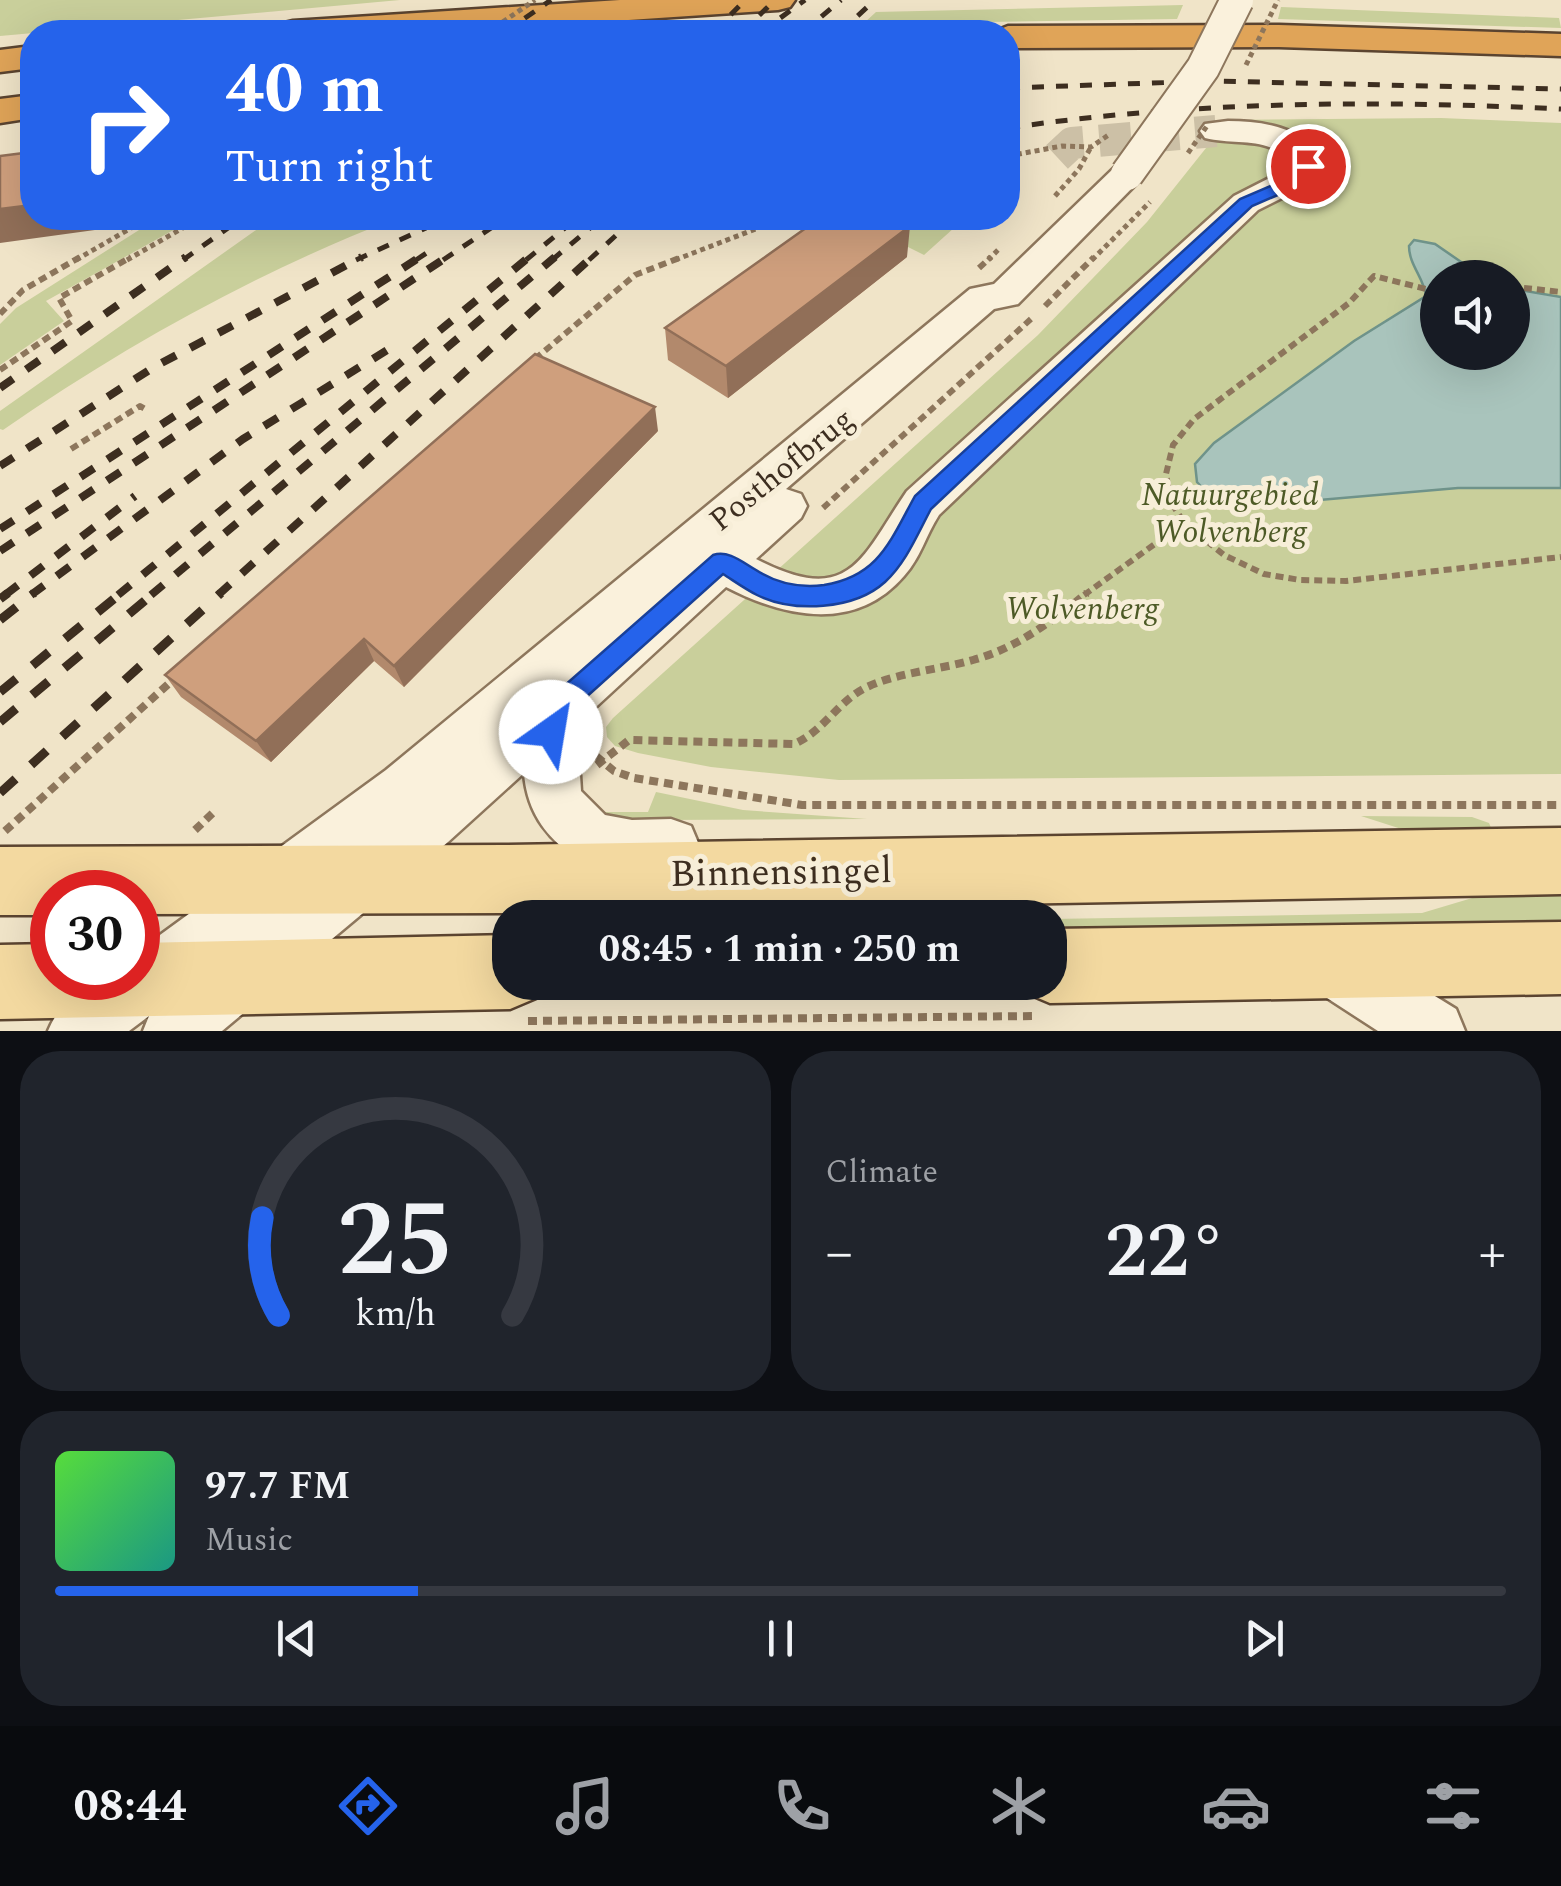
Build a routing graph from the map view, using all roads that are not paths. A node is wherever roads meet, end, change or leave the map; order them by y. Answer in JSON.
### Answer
{"nodes":[{"id":1,"x":778,"y":0,"type":"edge"},
{"id":2,"x":1237,"y":0,"type":"edge"},
{"id":3,"x":475,"y":20,"type":"edge"},
{"id":4,"x":1020,"y":37,"type":"edge"},
{"id":5,"x":1561,"y":46,"type":"edge"},
{"id":6,"x":1216,"y":131,"type":"tunnel mouth"},
{"id":7,"x":1005,"y":295,"type":"junction"},
{"id":8,"x":722,"y":561,"type":"junction"},
{"id":9,"x":578,"y":725,"type":"junction"},
{"id":10,"x":1561,"y":861,"type":"edge"},
{"id":11,"x":826,"y":872,"type":"junction"},
{"id":12,"x":282,"y":879,"type":"junction"},
{"id":13,"x":363,"y":879,"type":"junction"},
{"id":14,"x":0,"y":881,"type":"edge"},
{"id":15,"x":1561,"y":958,"type":"edge"},
{"id":16,"x":1326,"y":962,"type":"junction"},
{"id":17,"x":242,"y":976,"type":"junction"},
{"id":18,"x":0,"y":982,"type":"edge"},
{"id":19,"x":1067,"y":989,"type":"edge"},
{"id":20,"x":492,"y":995,"type":"edge"},
{"id":21,"x":162,"y":1004,"type":"edge"},
{"id":22,"x":80,"y":1031,"type":"edge"},
{"id":23,"x":1434,"y":1031,"type":"edge"}],
"edges":[{"from":1,"to":3,"type":"highway"},
{"from":2,"to":7,"type":"street","name":"Posthofbrug","bridge":true},
{"from":4,"to":5,"type":"highway"},
{"from":6,"to":8,"type":"street"},
{"from":7,"to":8,"type":"street","name":"Posthofbrug"},
{"from":7,"to":12,"type":"street","name":"Posthofbrug"},
{"from":8,"to":9,"type":"street","name":"Posthofbrug"},
{"from":9,"to":11,"type":"street"},
{"from":9,"to":13,"type":"street","name":"Posthofbrug"},
{"from":10,"to":11,"type":"main road","name":"Binnensingel"},
{"from":11,"to":13,"type":"main road","name":"Binnensingel"},
{"from":12,"to":13,"type":"main road","name":"Binnensingel"},
{"from":12,"to":14,"type":"main road","name":"Binnensingel"},
{"from":12,"to":21,"type":"street","name":"Posthofbrug"},
{"from":13,"to":17,"type":"street","name":"Posthofbrug"},
{"from":15,"to":16,"type":"main road"},
{"from":16,"to":19,"type":"main road"},
{"from":16,"to":23,"type":"street"},
{"from":17,"to":20,"type":"main road"},
{"from":17,"to":21,"type":"main road"},
{"from":18,"to":21,"type":"main road"},
{"from":21,"to":22,"type":"street","name":"Posthofbrug"}]}
